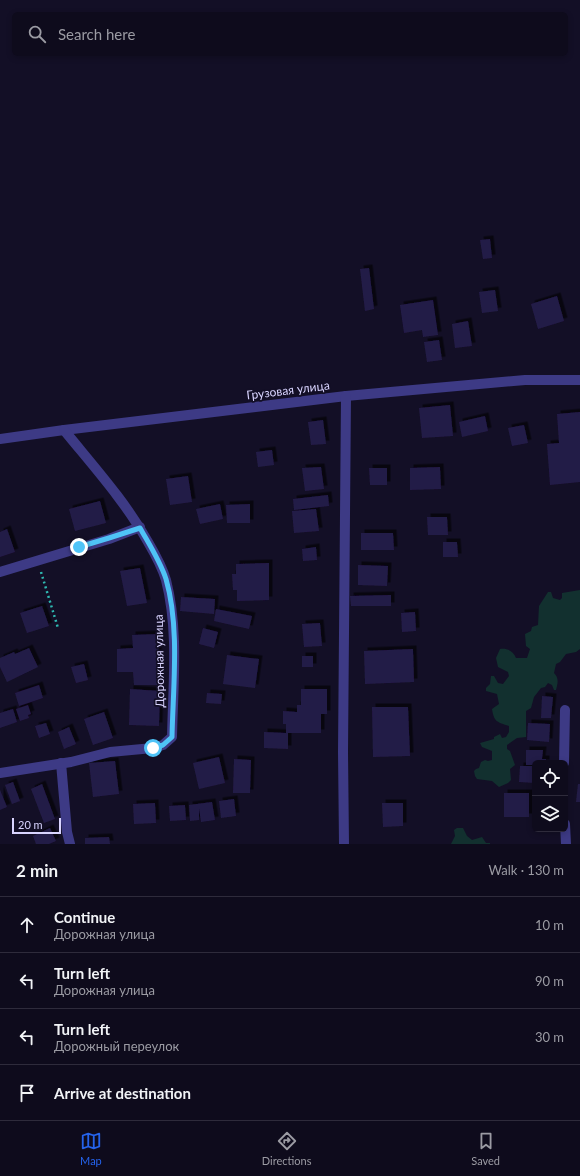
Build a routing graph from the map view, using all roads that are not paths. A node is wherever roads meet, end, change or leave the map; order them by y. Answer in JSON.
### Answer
{"nodes":[{"id":1,"x":580,"y":380,"type":"edge"},
{"id":2,"x":346,"y":396,"type":"junction"},
{"id":3,"x":64,"y":430,"type":"junction"},
{"id":4,"x":0,"y":439,"type":"edge"},
{"id":5,"x":140,"y":528,"type":"junction"},
{"id":6,"x":0,"y":572,"type":"edge"},
{"id":7,"x":565,"y":710,"type":"dead end"},
{"id":8,"x":564,"y":760,"type":"edge"},
{"id":9,"x":61,"y":764,"type":"junction"},
{"id":10,"x":0,"y":773,"type":"edge"},
{"id":11,"x":565,"y":832,"type":"edge"},
{"id":12,"x":70,"y":844,"type":"edge"},
{"id":13,"x":344,"y":844,"type":"edge"},
{"id":14,"x":566,"y":844,"type":"edge"}],
"edges":[{"from":1,"to":2,"type":"street","name":"Грузовая улица"},
{"from":2,"to":3,"type":"street","name":"Грузовая улица"},
{"from":2,"to":13,"type":"street"},
{"from":3,"to":4,"type":"street","name":"Грузовая улица"},
{"from":3,"to":5,"type":"street","name":"Дорожная улица"},
{"from":5,"to":6,"type":"street"},
{"from":5,"to":9,"type":"street","name":"Дорожная улица"},
{"from":7,"to":8,"type":"street"},
{"from":9,"to":10,"type":"street","name":"Дорожная улица"},
{"from":9,"to":12,"type":"street"},
{"from":11,"to":14,"type":"street"}]}
